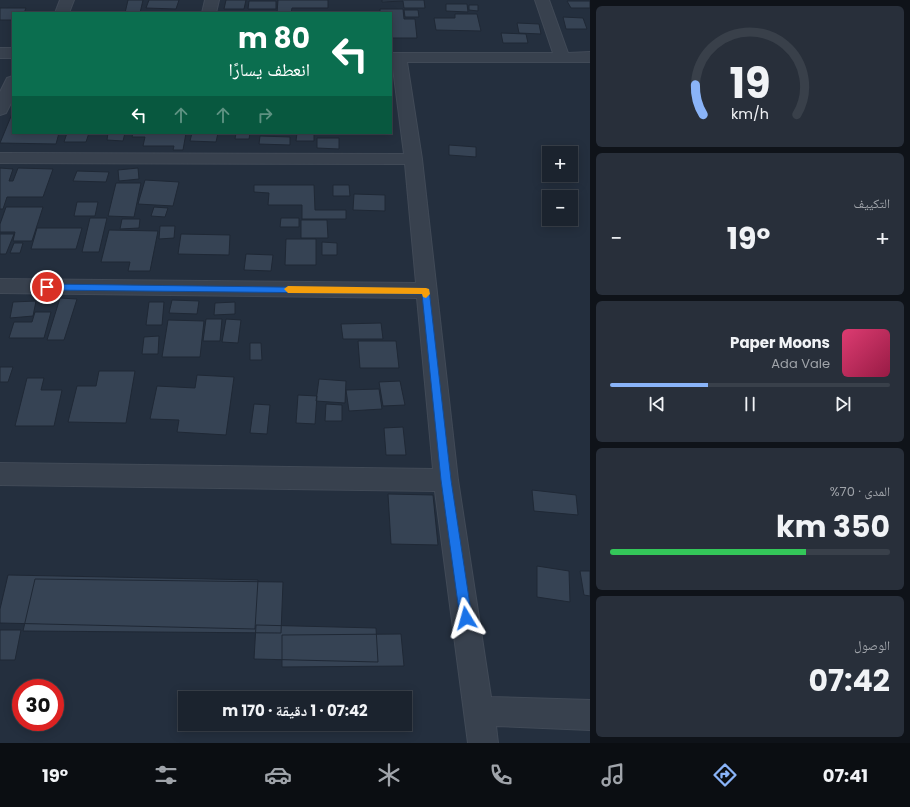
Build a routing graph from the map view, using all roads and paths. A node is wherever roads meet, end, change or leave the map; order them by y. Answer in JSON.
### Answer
{"nodes":[{"id":1,"x":68,"y":0,"type":"edge"},
{"id":2,"x":212,"y":0,"type":"edge"},
{"id":3,"x":542,"y":0,"type":"edge"},
{"id":4,"x":62,"y":12,"type":"edge"},
{"id":5,"x":209,"y":12,"type":"edge"},
{"id":6,"x":0,"y":53,"type":"edge"},
{"id":7,"x":12,"y":53,"type":"edge"},
{"id":8,"x":562,"y":57,"type":"junction"},
{"id":9,"x":590,"y":57,"type":"edge"},
{"id":10,"x":395,"y":58,"type":"edge"},
{"id":11,"x":12,"y":83,"type":"edge"},
{"id":12,"x":0,"y":110,"type":"edge"},
{"id":13,"x":0,"y":158,"type":"edge"},
{"id":14,"x":413,"y":159,"type":"junction"},
{"id":15,"x":0,"y":286,"type":"edge"},
{"id":16,"x":426,"y":291,"type":"junction"},
{"id":17,"x":0,"y":474,"type":"edge"},
{"id":18,"x":446,"y":480,"type":"junction"},
{"id":19,"x":479,"y":711,"type":"junction"},
{"id":20,"x":590,"y":715,"type":"edge"},
{"id":21,"x":482,"y":743,"type":"edge"}],
"edges":[{"from":1,"to":4,"type":"street"},
{"from":2,"to":5,"type":"street"},
{"from":3,"to":8,"type":"street"},
{"from":6,"to":7,"type":"street"},
{"from":8,"to":9,"type":"street"},
{"from":8,"to":10,"type":"street"},
{"from":10,"to":14,"type":"street"},
{"from":11,"to":12,"type":"street"},
{"from":13,"to":14,"type":"street"},
{"from":14,"to":16,"type":"street"},
{"from":15,"to":16,"type":"street"},
{"from":16,"to":18,"type":"street"},
{"from":17,"to":18,"type":"street"},
{"from":18,"to":19,"type":"street"},
{"from":19,"to":20,"type":"street"},
{"from":19,"to":21,"type":"street"}]}
